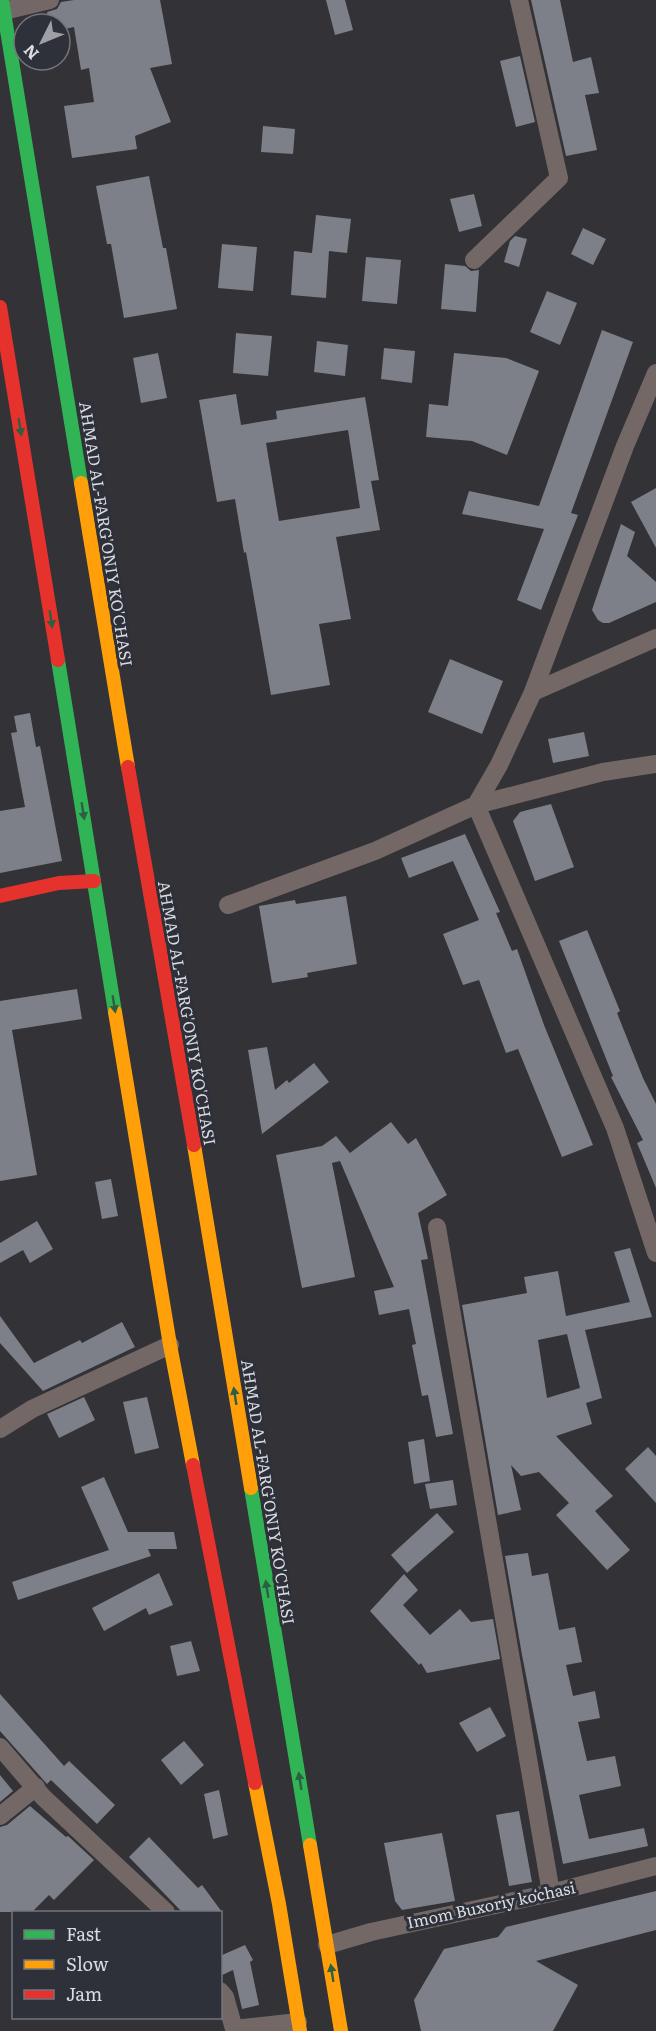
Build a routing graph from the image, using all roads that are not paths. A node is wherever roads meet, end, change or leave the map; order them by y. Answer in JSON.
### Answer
{"nodes":[{"id":1,"x":50,"y":0,"type":"edge"},
{"id":2,"x":519,"y":0,"type":"edge"},
{"id":3,"x":3,"y":6,"type":"edge"},
{"id":4,"x":474,"y":260,"type":"dead end"},
{"id":5,"x":0,"y":307,"type":"edge"},
{"id":6,"x":656,"y":373,"type":"edge"},
{"id":7,"x":6,"y":383,"type":"edge"},
{"id":8,"x":656,"y":638,"type":"edge"},
{"id":9,"x":533,"y":692,"type":"junction"},
{"id":10,"x":656,"y":764,"type":"edge"},
{"id":11,"x":476,"y":805,"type":"junction"},
{"id":12,"x":99,"y":880,"type":"junction"},
{"id":13,"x":0,"y":896,"type":"edge"},
{"id":14,"x":228,"y":905,"type":"dead end"},
{"id":15,"x":437,"y":1227,"type":"dead end"},
{"id":16,"x":656,"y":1253,"type":"edge"},
{"id":17,"x":170,"y":1345,"type":"junction"},
{"id":18,"x":0,"y":1429,"type":"edge"},
{"id":19,"x":0,"y":1747,"type":"edge"},
{"id":20,"x":36,"y":1788,"type":"junction"},
{"id":21,"x":0,"y":1816,"type":"edge"},
{"id":22,"x":656,"y":1866,"type":"edge"},
{"id":23,"x":551,"y":1893,"type":"junction"},
{"id":24,"x":165,"y":1911,"type":"edge"},
{"id":25,"x":327,"y":1945,"type":"junction"},
{"id":26,"x":222,"y":1993,"type":"edge"},
{"id":27,"x":299,"y":2027,"type":"edge"},
{"id":28,"x":341,"y":2031,"type":"edge"}],
"edges":[{"from":1,"to":3,"type":"street"},
{"from":2,"to":4,"type":"street"},
{"from":25,"to":3,"type":"main road","name":"AHMAD AL-FARG'ONIY KO'CHASI","one_way":true},
{"from":5,"to":7,"type":"main road"},
{"from":6,"to":9,"type":"street"},
{"from":7,"to":12,"type":"main road","one_way":true},
{"from":8,"to":9,"type":"street"},
{"from":9,"to":11,"type":"street"},
{"from":10,"to":11,"type":"street"},
{"from":11,"to":14,"type":"street"},
{"from":11,"to":16,"type":"street"},
{"from":12,"to":13,"type":"main road"},
{"from":12,"to":17,"type":"main road","one_way":true},
{"from":15,"to":23,"type":"street"},
{"from":17,"to":18,"type":"street"},
{"from":17,"to":27,"type":"main road"},
{"from":19,"to":20,"type":"street"},
{"from":20,"to":21,"type":"street"},
{"from":20,"to":24,"type":"street"},
{"from":22,"to":23,"type":"street","name":"Imom Buxoriy koʻchasi"},
{"from":23,"to":25,"type":"street","name":"Imom Buxoriy koʻchasi"},
{"from":28,"to":25,"type":"main road","name":"AHMAD AL-FARG'ONIY KO'CHASI","one_way":true},
{"from":26,"to":27,"type":"street"}]}
